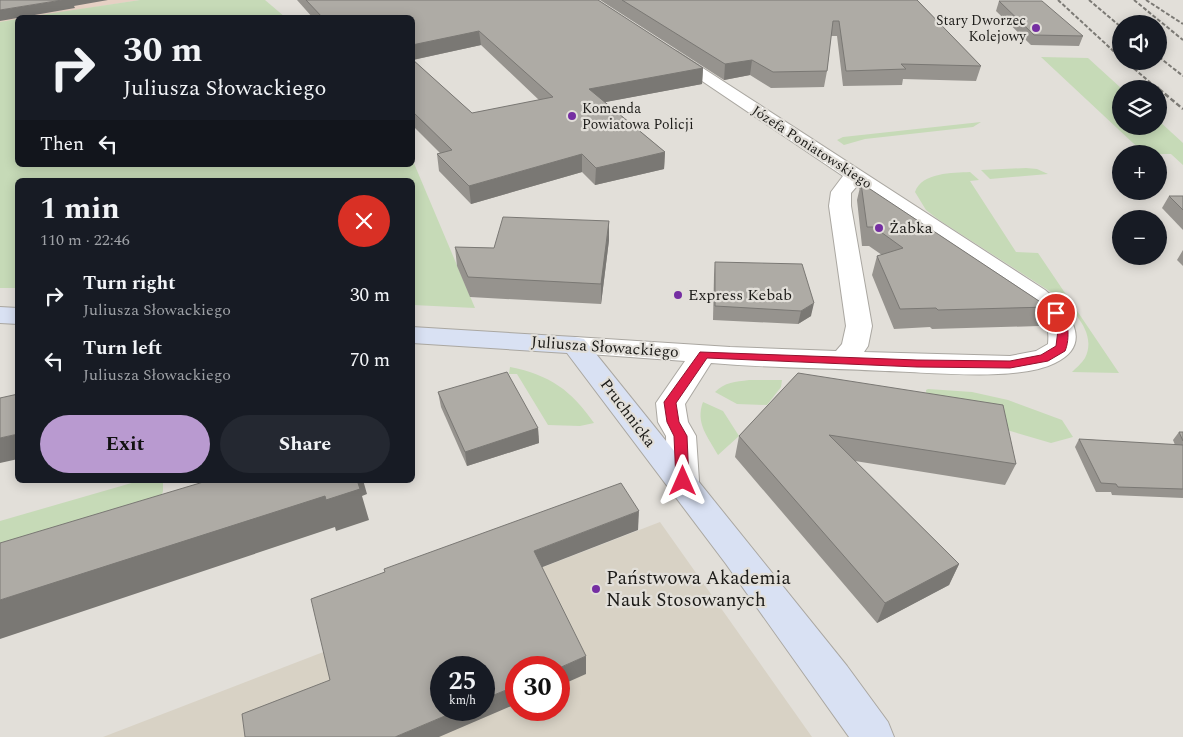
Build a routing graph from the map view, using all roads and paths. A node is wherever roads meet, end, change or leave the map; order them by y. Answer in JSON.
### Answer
{"nodes":[{"id":1,"x":660,"y":47,"type":"edge"},
{"id":2,"x":854,"y":175,"type":"junction"},
{"id":3,"x":1036,"y":295,"type":"joint"},
{"id":4,"x":0,"y":315,"type":"edge"},
{"id":5,"x":15,"y":316,"type":"edge"},
{"id":6,"x":415,"y":335,"type":"edge"},
{"id":7,"x":575,"y":345,"type":"junction"},
{"id":8,"x":704,"y":354,"type":"junction"},
{"id":9,"x":843,"y":361,"type":"junction"},
{"id":10,"x":683,"y":481,"type":"junction"},
{"id":11,"x":873,"y":729,"type":"edge"}],
"edges":[{"from":1,"to":2,"type":"street","name":"Józefa Poniatowskiego"},
{"from":2,"to":3,"type":"street","name":"Józefa Poniatowskiego"},
{"from":2,"to":9,"type":"street"},
{"from":3,"to":9,"type":"street","name":"Juliusza Słowackiego"},
{"from":4,"to":5,"type":"main road"},
{"from":6,"to":7,"type":"main road","name":"Juliusza Słowackiego"},
{"from":7,"to":8,"type":"street","name":"Juliusza Słowackiego"},
{"from":7,"to":10,"type":"main road","name":"Pruchnicka"},
{"from":8,"to":9,"type":"street","name":"Juliusza Słowackiego"},
{"from":8,"to":10,"type":"street","name":"Pruchnicka"},
{"from":10,"to":11,"type":"main road","name":"Pruchnicka"}]}
